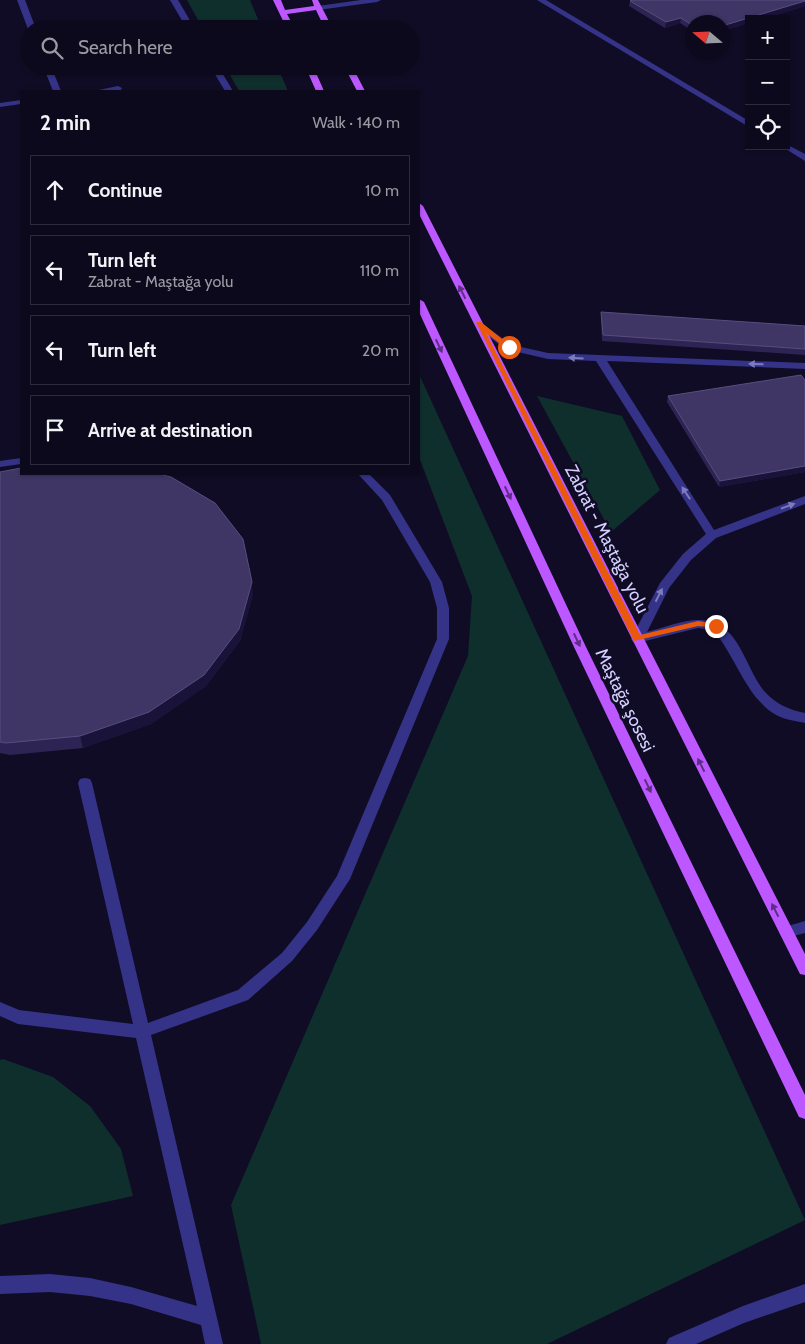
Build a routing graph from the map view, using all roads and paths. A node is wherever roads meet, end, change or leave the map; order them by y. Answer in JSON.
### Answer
{"nodes":[{"id":1,"x":21,"y":0,"type":"edge"},
{"id":2,"x":174,"y":0,"type":"edge"},
{"id":3,"x":277,"y":0,"type":"edge"},
{"id":4,"x":314,"y":0,"type":"edge"},
{"id":5,"x":377,"y":0,"type":"edge"},
{"id":6,"x":541,"y":0,"type":"edge"},
{"id":7,"x":318,"y":8,"type":"junction"},
{"id":8,"x":283,"y":12,"type":"junction"},
{"id":9,"x":29,"y":20,"type":"edge"},
{"id":10,"x":186,"y":20,"type":"edge"},
{"id":11,"x":287,"y":20,"type":"edge"},
{"id":12,"x":324,"y":20,"type":"edge"},
{"id":13,"x":51,"y":75,"type":"edge"},
{"id":14,"x":219,"y":75,"type":"edge"},
{"id":15,"x":313,"y":75,"type":"edge"},
{"id":16,"x":353,"y":75,"type":"edge"},
{"id":17,"x":118,"y":88,"type":"dead end"},
{"id":18,"x":57,"y":90,"type":"edge"},
{"id":19,"x":105,"y":90,"type":"edge"},
{"id":20,"x":228,"y":90,"type":"edge"},
{"id":21,"x":320,"y":90,"type":"edge"},
{"id":22,"x":360,"y":90,"type":"edge"},
{"id":23,"x":20,"y":102,"type":"edge"},
{"id":24,"x":0,"y":105,"type":"edge"},
{"id":25,"x":745,"y":122,"type":"edge"},
{"id":26,"x":790,"y":149,"type":"edge"},
{"id":27,"x":805,"y":158,"type":"edge"},
{"id":28,"x":420,"y":208,"type":"edge"},
{"id":29,"x":420,"y":304,"type":"edge"},
{"id":30,"x":478,"y":324,"type":"junction"},
{"id":31,"x":600,"y":359,"type":"junction"},
{"id":32,"x":805,"y":366,"type":"edge"},
{"id":33,"x":20,"y":461,"type":"edge"},
{"id":34,"x":0,"y":464,"type":"edge"},
{"id":35,"x":364,"y":475,"type":"edge"},
{"id":36,"x":805,"y":500,"type":"edge"},
{"id":37,"x":712,"y":534,"type":"junction"},
{"id":38,"x":637,"y":639,"type":"junction"},
{"id":39,"x":805,"y":718,"type":"edge"},
{"id":40,"x":85,"y":783,"type":"dead end"},
{"id":41,"x":805,"y":927,"type":"edge"},
{"id":42,"x":786,"y":932,"type":"junction"},
{"id":43,"x":805,"y":968,"type":"edge"},
{"id":44,"x":0,"y":1009,"type":"edge"},
{"id":45,"x":142,"y":1032,"type":"junction"},
{"id":46,"x":805,"y":1112,"type":"edge"},
{"id":47,"x":0,"y":1284,"type":"edge"},
{"id":48,"x":805,"y":1293,"type":"edge"},
{"id":49,"x":209,"y":1319,"type":"junction"},
{"id":50,"x":214,"y":1344,"type":"edge"},
{"id":51,"x":676,"y":1344,"type":"edge"}],
"edges":[{"from":1,"to":9,"type":"lane"},
{"from":2,"to":10,"type":"lane"},
{"from":3,"to":8,"type":"main road"},
{"from":4,"to":7,"type":"main road"},
{"from":5,"to":7,"type":"lane"},
{"from":6,"to":25,"type":"lane"},
{"from":7,"to":8,"type":"main road"},
{"from":7,"to":12,"type":"main road"},
{"from":8,"to":11,"type":"main road"},
{"from":13,"to":18,"type":"lane"},
{"from":14,"to":20,"type":"lane"},
{"from":15,"to":21,"type":"main road"},
{"from":16,"to":22,"type":"main road"},
{"from":17,"to":19,"type":"lane"},
{"from":23,"to":24,"type":"lane"},
{"from":26,"to":27,"type":"lane"},
{"from":30,"to":28,"type":"main road","name":"Zabrat - Maştağa yolu","one_way":true},
{"from":29,"to":46,"type":"main road","name":"Maştağa şosesi","one_way":true},
{"from":31,"to":30,"type":"lane","one_way":true},
{"from":30,"to":38,"type":"main road","name":"Zabrat - Maştağa yolu"},
{"from":32,"to":31,"type":"lane","one_way":true},
{"from":37,"to":31,"type":"lane","one_way":true},
{"from":33,"to":34,"type":"lane"},
{"from":35,"to":45,"type":"lane"},
{"from":37,"to":36,"type":"lane","one_way":true},
{"from":38,"to":37,"type":"lane","one_way":true},
{"from":38,"to":39,"type":"lane"},
{"from":42,"to":38,"type":"main road","name":"Zabrat - Maştağa yolu","one_way":true},
{"from":40,"to":45,"type":"lane"},
{"from":41,"to":42,"type":"lane"},
{"from":42,"to":43,"type":"main road","name":"Zabrat - Maştağa yolu"},
{"from":44,"to":45,"type":"lane"},
{"from":45,"to":49,"type":"lane"},
{"from":47,"to":49,"type":"lane"},
{"from":48,"to":51,"type":"lane"},
{"from":49,"to":50,"type":"lane"}]}
